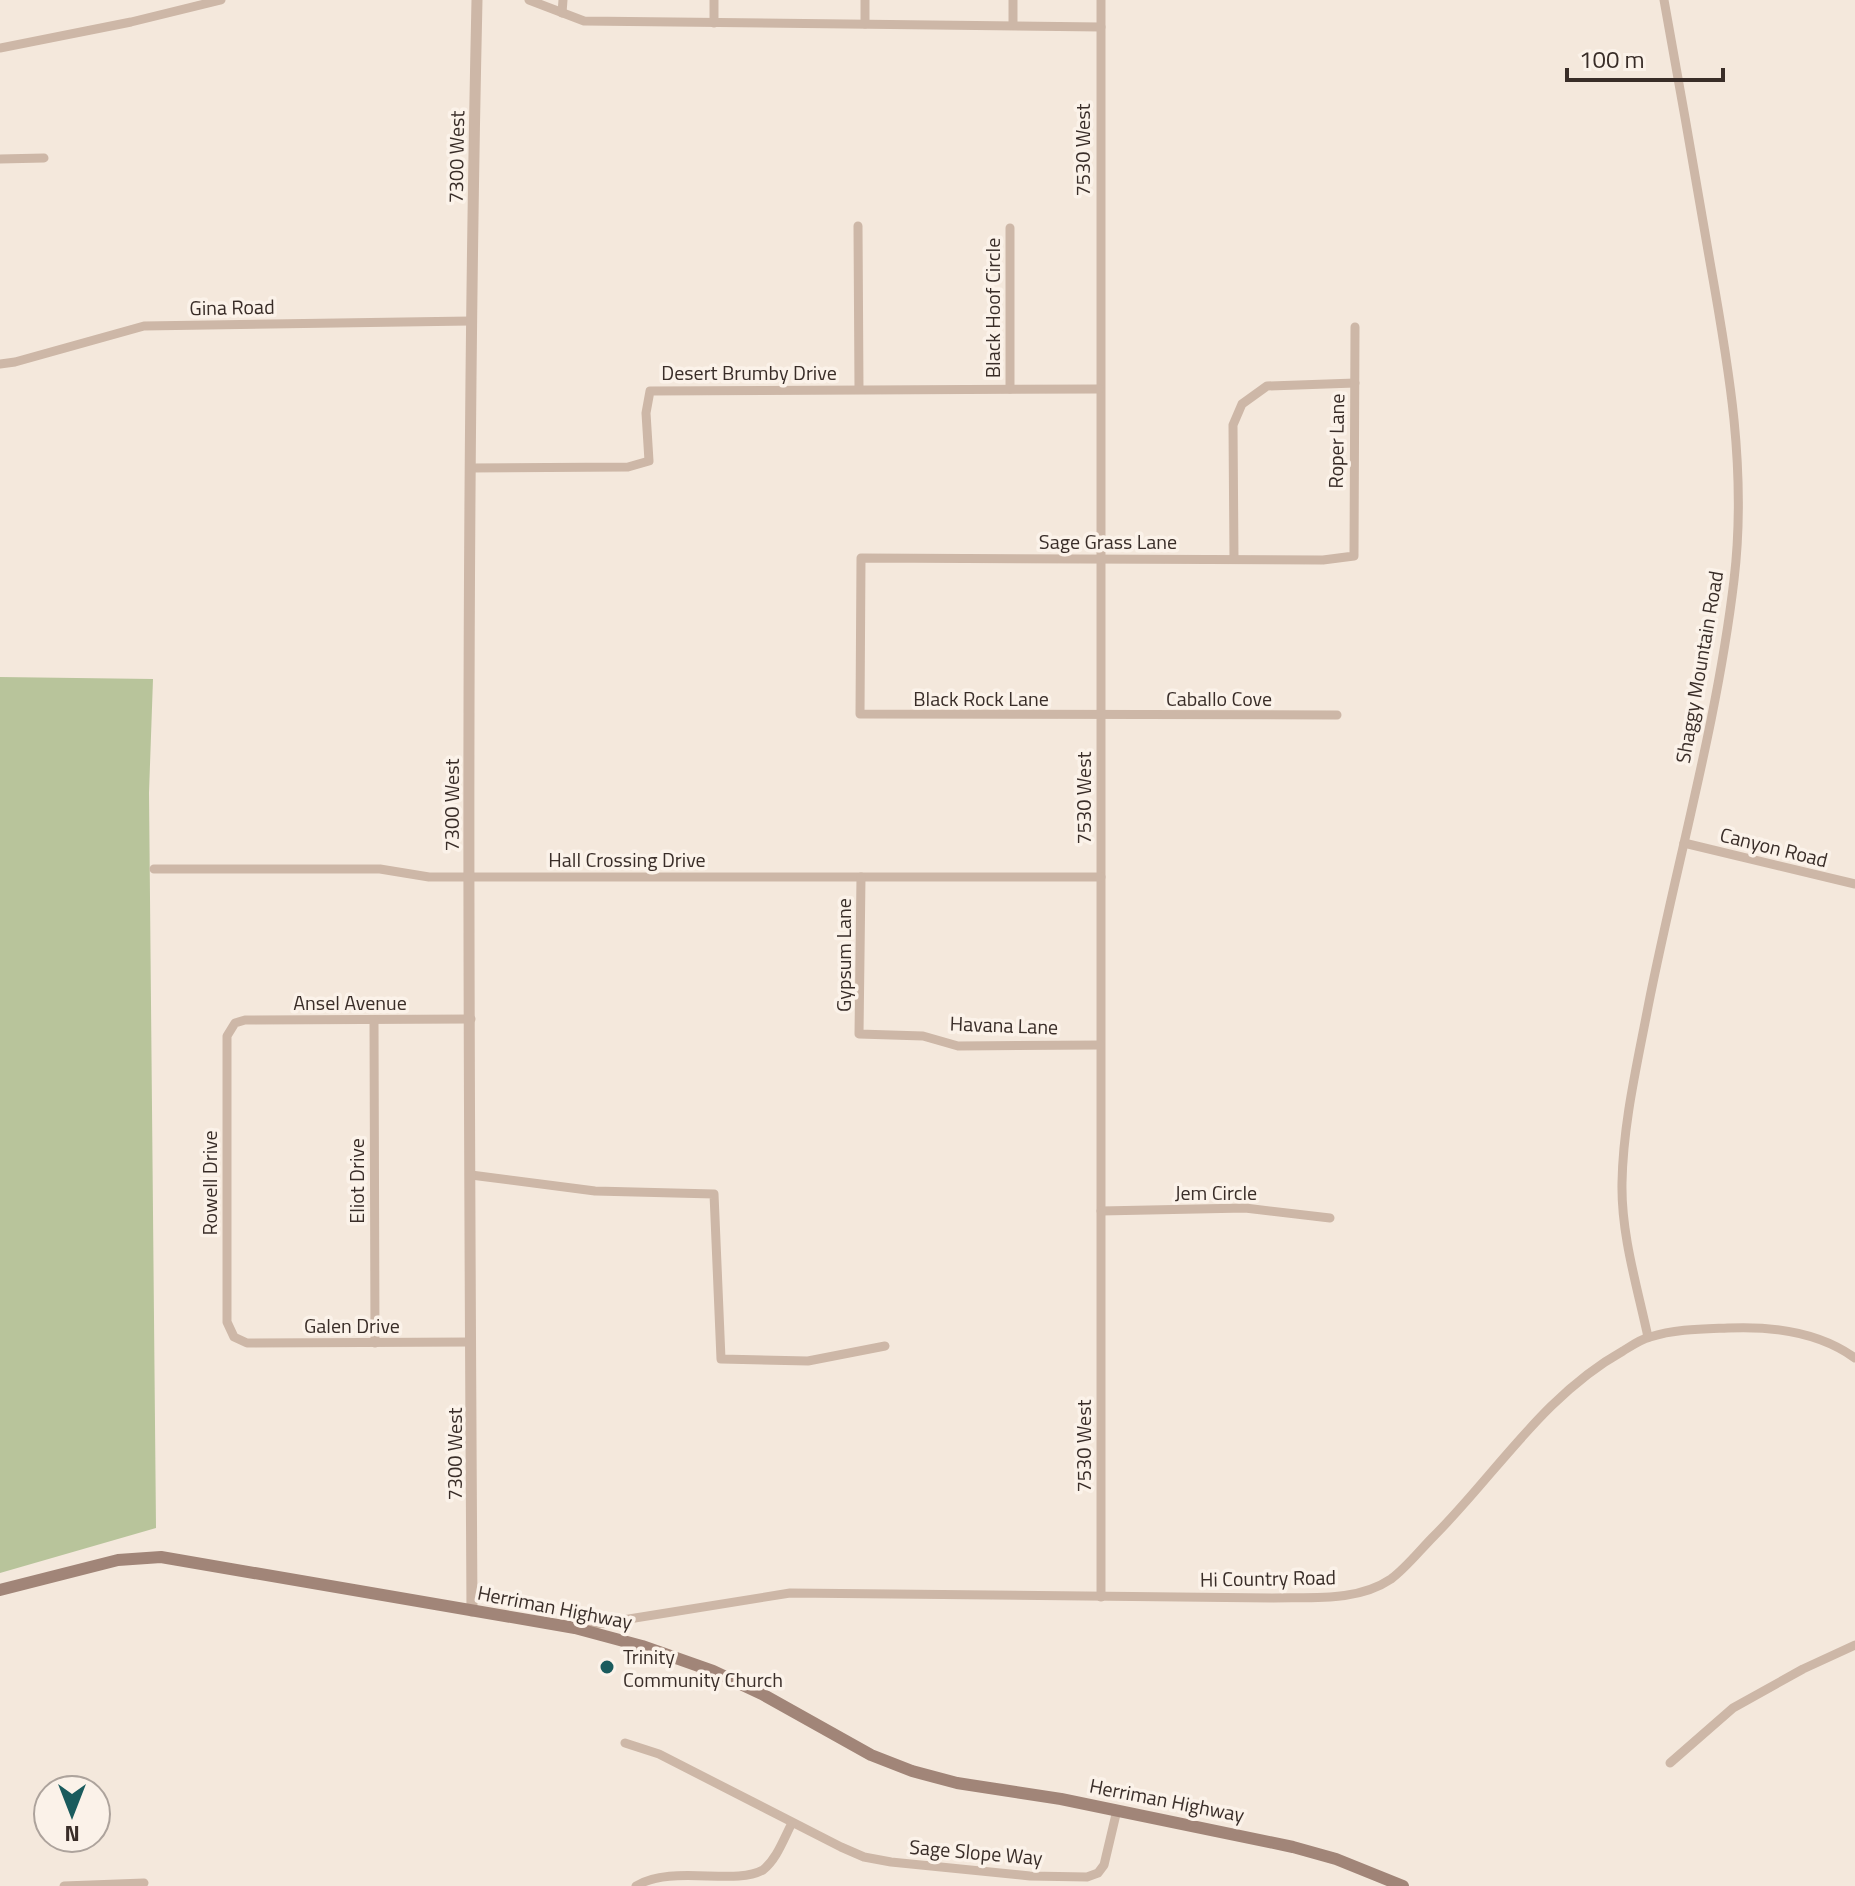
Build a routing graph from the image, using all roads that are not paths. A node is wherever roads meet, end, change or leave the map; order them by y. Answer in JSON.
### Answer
{"nodes":[{"id":1,"x":221,"y":0,"type":"edge"},
{"id":2,"x":477,"y":0,"type":"edge"},
{"id":3,"x":529,"y":0,"type":"edge"},
{"id":4,"x":563,"y":0,"type":"edge"},
{"id":5,"x":714,"y":0,"type":"edge"},
{"id":6,"x":865,"y":0,"type":"edge"},
{"id":7,"x":1013,"y":0,"type":"edge"},
{"id":8,"x":1101,"y":0,"type":"edge"},
{"id":9,"x":1664,"y":0,"type":"edge"},
{"id":10,"x":562,"y":13,"type":"junction"},
{"id":11,"x":714,"y":23,"type":"junction"},
{"id":12,"x":865,"y":24,"type":"junction"},
{"id":13,"x":1013,"y":25,"type":"junction"},
{"id":14,"x":1101,"y":27,"type":"junction"},
{"id":15,"x":0,"y":48,"type":"edge"},
{"id":16,"x":44,"y":158,"type":"dead end"},
{"id":17,"x":0,"y":159,"type":"edge"},
{"id":18,"x":858,"y":226,"type":"dead end"},
{"id":19,"x":1010,"y":228,"type":"dead end"},
{"id":20,"x":470,"y":321,"type":"junction"},
{"id":21,"x":1355,"y":327,"type":"dead end"},
{"id":22,"x":0,"y":364,"type":"edge"},
{"id":23,"x":1355,"y":383,"type":"junction"},
{"id":24,"x":859,"y":389,"type":"junction"},
{"id":25,"x":1010,"y":389,"type":"junction"},
{"id":26,"x":1099,"y":389,"type":"junction"},
{"id":27,"x":470,"y":468,"type":"junction"},
{"id":28,"x":1354,"y":556,"type":"joint"},
{"id":29,"x":1100,"y":558,"type":"junction"},
{"id":30,"x":1234,"y":559,"type":"junction"},
{"id":31,"x":860,"y":714,"type":"joint"},
{"id":32,"x":1337,"y":715,"type":"dead end"},
{"id":33,"x":1101,"y":716,"type":"junction"},
{"id":34,"x":1684,"y":843,"type":"junction"},
{"id":35,"x":154,"y":869,"type":"dead end"},
{"id":36,"x":468,"y":877,"type":"junction"},
{"id":37,"x":861,"y":877,"type":"junction"},
{"id":38,"x":1101,"y":877,"type":"junction"},
{"id":39,"x":1855,"y":884,"type":"edge"},
{"id":40,"x":471,"y":1019,"type":"junction"},
{"id":41,"x":374,"y":1020,"type":"junction"},
{"id":42,"x":231,"y":1027,"type":"joint"},
{"id":43,"x":859,"y":1034,"type":"joint"},
{"id":44,"x":1100,"y":1045,"type":"junction"},
{"id":45,"x":471,"y":1175,"type":"junction"},
{"id":46,"x":1101,"y":1211,"type":"junction"},
{"id":47,"x":1330,"y":1218,"type":"dead end"},
{"id":48,"x":234,"y":1337,"type":"joint"},
{"id":49,"x":1648,"y":1337,"type":"junction"},
{"id":50,"x":471,"y":1342,"type":"junction"},
{"id":51,"x":375,"y":1343,"type":"junction"},
{"id":52,"x":885,"y":1346,"type":"dead end"},
{"id":53,"x":1855,"y":1358,"type":"edge"},
{"id":54,"x":0,"y":1590,"type":"edge"},
{"id":55,"x":1101,"y":1597,"type":"junction"},
{"id":56,"x":472,"y":1611,"type":"junction"},
{"id":57,"x":575,"y":1628,"type":"junction"},
{"id":58,"x":1855,"y":1645,"type":"edge"},
{"id":59,"x":625,"y":1743,"type":"dead end"},
{"id":60,"x":1670,"y":1763,"type":"dead end"},
{"id":61,"x":1117,"y":1810,"type":"junction"},
{"id":62,"x":792,"y":1823,"type":"junction"},
{"id":63,"x":144,"y":1883,"type":"dead end"},
{"id":64,"x":64,"y":1886,"type":"edge"},
{"id":65,"x":636,"y":1886,"type":"edge"},
{"id":66,"x":1403,"y":1886,"type":"edge"}],
"edges":[{"from":1,"to":15,"type":"street"},
{"from":2,"to":20,"type":"street","name":"7300 West"},
{"from":3,"to":10,"type":"street"},
{"from":4,"to":10,"type":"street"},
{"from":5,"to":11,"type":"street"},
{"from":6,"to":12,"type":"street"},
{"from":7,"to":13,"type":"street"},
{"from":8,"to":14,"type":"street","name":"7530 West"},
{"from":9,"to":34,"type":"street","name":"Shaggy Mountain Road"},
{"from":10,"to":11,"type":"street"},
{"from":11,"to":12,"type":"street"},
{"from":12,"to":13,"type":"street"},
{"from":13,"to":14,"type":"street"},
{"from":14,"to":26,"type":"street","name":"7530 West"},
{"from":16,"to":17,"type":"street"},
{"from":18,"to":24,"type":"street"},
{"from":19,"to":25,"type":"street","name":"Black Hoof Circle"},
{"from":20,"to":22,"type":"street","name":"Gina Road"},
{"from":20,"to":27,"type":"street","name":"7300 West"},
{"from":21,"to":23,"type":"street","name":"Roper Lane"},
{"from":23,"to":28,"type":"street","name":"Roper Lane"},
{"from":23,"to":30,"type":"street"},
{"from":24,"to":25,"type":"street","name":"Desert Brumby Drive"},
{"from":24,"to":27,"type":"street","name":"Desert Brumby Drive"},
{"from":25,"to":26,"type":"street","name":"Desert Brumby Drive"},
{"from":26,"to":29,"type":"street","name":"7530 West"},
{"from":27,"to":36,"type":"street","name":"7300 West"},
{"from":28,"to":30,"type":"street","name":"Sage Grass Lane"},
{"from":29,"to":30,"type":"street","name":"Sage Grass Lane"},
{"from":29,"to":31,"type":"street","name":"Sage Grass Lane"},
{"from":29,"to":33,"type":"street","name":"7530 West"},
{"from":31,"to":33,"type":"street","name":"Black Rock Lane"},
{"from":32,"to":33,"type":"street","name":"Caballo Cove"},
{"from":33,"to":38,"type":"street","name":"7530 West"},
{"from":34,"to":39,"type":"street","name":"Canyon Road"},
{"from":34,"to":49,"type":"street","name":"Shaggy Mountain Road"},
{"from":35,"to":36,"type":"street","name":"Hall Crossing Drive"},
{"from":36,"to":37,"type":"street","name":"Hall Crossing Drive"},
{"from":36,"to":40,"type":"street","name":"7300 West"},
{"from":37,"to":38,"type":"street","name":"Hall Crossing Drive"},
{"from":37,"to":43,"type":"street","name":"Gypsum Lane"},
{"from":38,"to":44,"type":"street","name":"7530 West"},
{"from":40,"to":41,"type":"street","name":"Ansel Avenue"},
{"from":40,"to":45,"type":"street","name":"7300 West"},
{"from":41,"to":42,"type":"street","name":"Ansel Avenue"},
{"from":41,"to":51,"type":"street","name":"Eliot Drive"},
{"from":42,"to":48,"type":"street","name":"Rowell Drive"},
{"from":43,"to":44,"type":"street","name":"Havana Lane"},
{"from":44,"to":46,"type":"street","name":"7530 West"},
{"from":45,"to":50,"type":"street","name":"7300 West"},
{"from":45,"to":52,"type":"street"},
{"from":46,"to":47,"type":"street","name":"Jem Circle"},
{"from":46,"to":55,"type":"street","name":"7530 West"},
{"from":48,"to":51,"type":"street","name":"Galen Drive"},
{"from":49,"to":53,"type":"street","name":"Hi Country Road"},
{"from":49,"to":55,"type":"street","name":"Hi Country Road"},
{"from":50,"to":51,"type":"street","name":"Galen Drive"},
{"from":50,"to":56,"type":"street","name":"7300 West"},
{"from":54,"to":56,"type":"main road","name":"Herriman Highway"},
{"from":55,"to":57,"type":"street","name":"Hi Country Road"},
{"from":56,"to":57,"type":"main road","name":"Herriman Highway"},
{"from":57,"to":61,"type":"main road","name":"Herriman Highway"},
{"from":58,"to":60,"type":"street"},
{"from":59,"to":62,"type":"street","name":"Sage Slope Way"},
{"from":61,"to":62,"type":"street","name":"Sage Slope Way"},
{"from":61,"to":66,"type":"main road","name":"Herriman Highway"},
{"from":62,"to":65,"type":"street"},
{"from":63,"to":64,"type":"street"}]}
